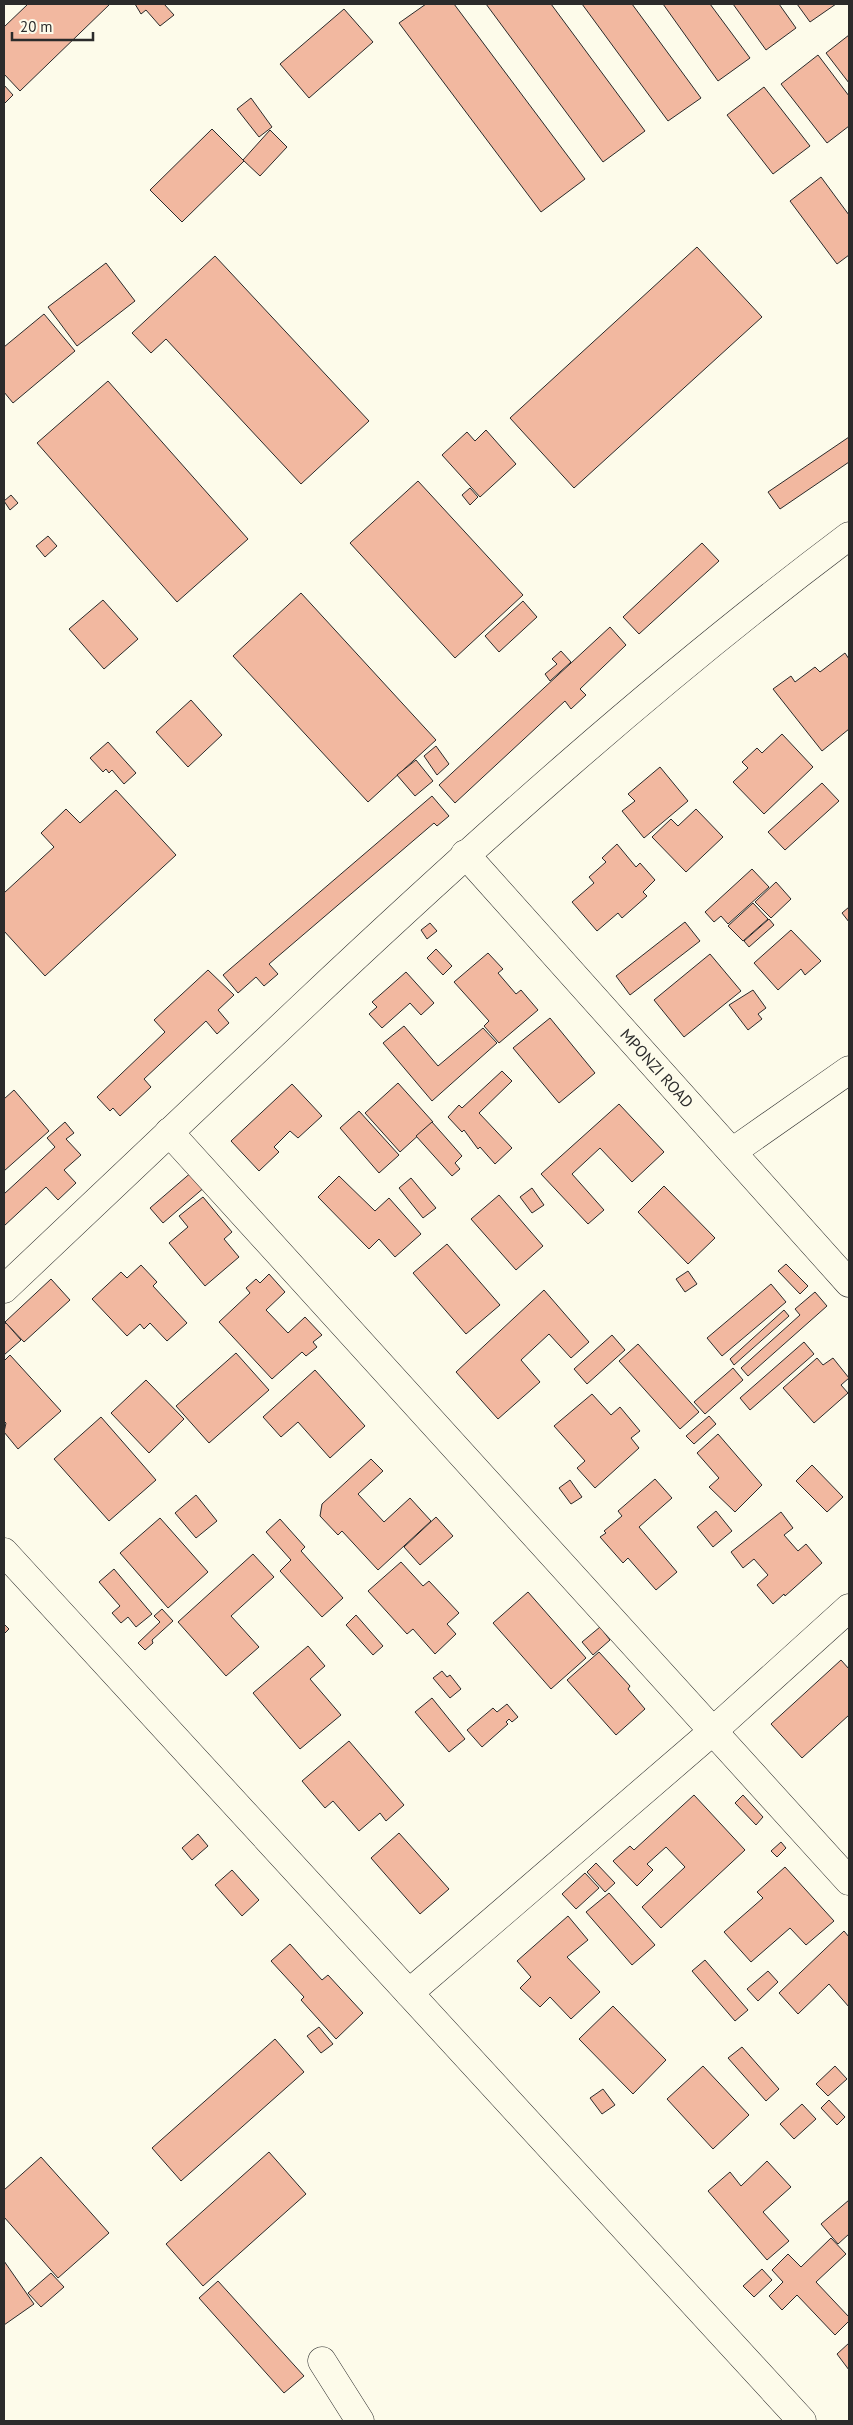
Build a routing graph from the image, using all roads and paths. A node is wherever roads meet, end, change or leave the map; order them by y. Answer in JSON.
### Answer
{"nodes":[{"id":1,"x":849,"y":536,"type":"edge"},
{"id":2,"x":465,"y":854,"type":"junction"},
{"id":3,"x":849,"y":1070,"type":"edge"},
{"id":4,"x":169,"y":1132,"type":"junction"},
{"id":5,"x":732,"y":1152,"type":"junction"},
{"id":6,"x":849,"y":1283,"type":"edge"},
{"id":7,"x":4,"y":1289,"type":"edge"},
{"id":8,"x":4,"y":1552,"type":"edge"},
{"id":9,"x":849,"y":1608,"type":"edge"},
{"id":10,"x":713,"y":1731,"type":"junction"},
{"id":11,"x":849,"y":1881,"type":"edge"},
{"id":12,"x":408,"y":1993,"type":"junction"},
{"id":13,"x":322,"y":2361,"type":"dead end"},
{"id":14,"x":360,"y":2421,"type":"edge"},
{"id":15,"x":802,"y":2421,"type":"edge"}],
"edges":[{"from":1,"to":2,"type":"street"},
{"from":2,"to":4,"type":"street"},
{"from":2,"to":5,"type":"street","name":"MPONZI ROAD"},
{"from":3,"to":5,"type":"street"},
{"from":4,"to":7,"type":"street"},
{"from":4,"to":10,"type":"street"},
{"from":5,"to":6,"type":"street","name":"MPONZI ROAD"},
{"from":8,"to":12,"type":"street"},
{"from":9,"to":10,"type":"street"},
{"from":10,"to":11,"type":"street"},
{"from":10,"to":12,"type":"street"},
{"from":12,"to":15,"type":"street"},
{"from":13,"to":14,"type":"street"}]}
